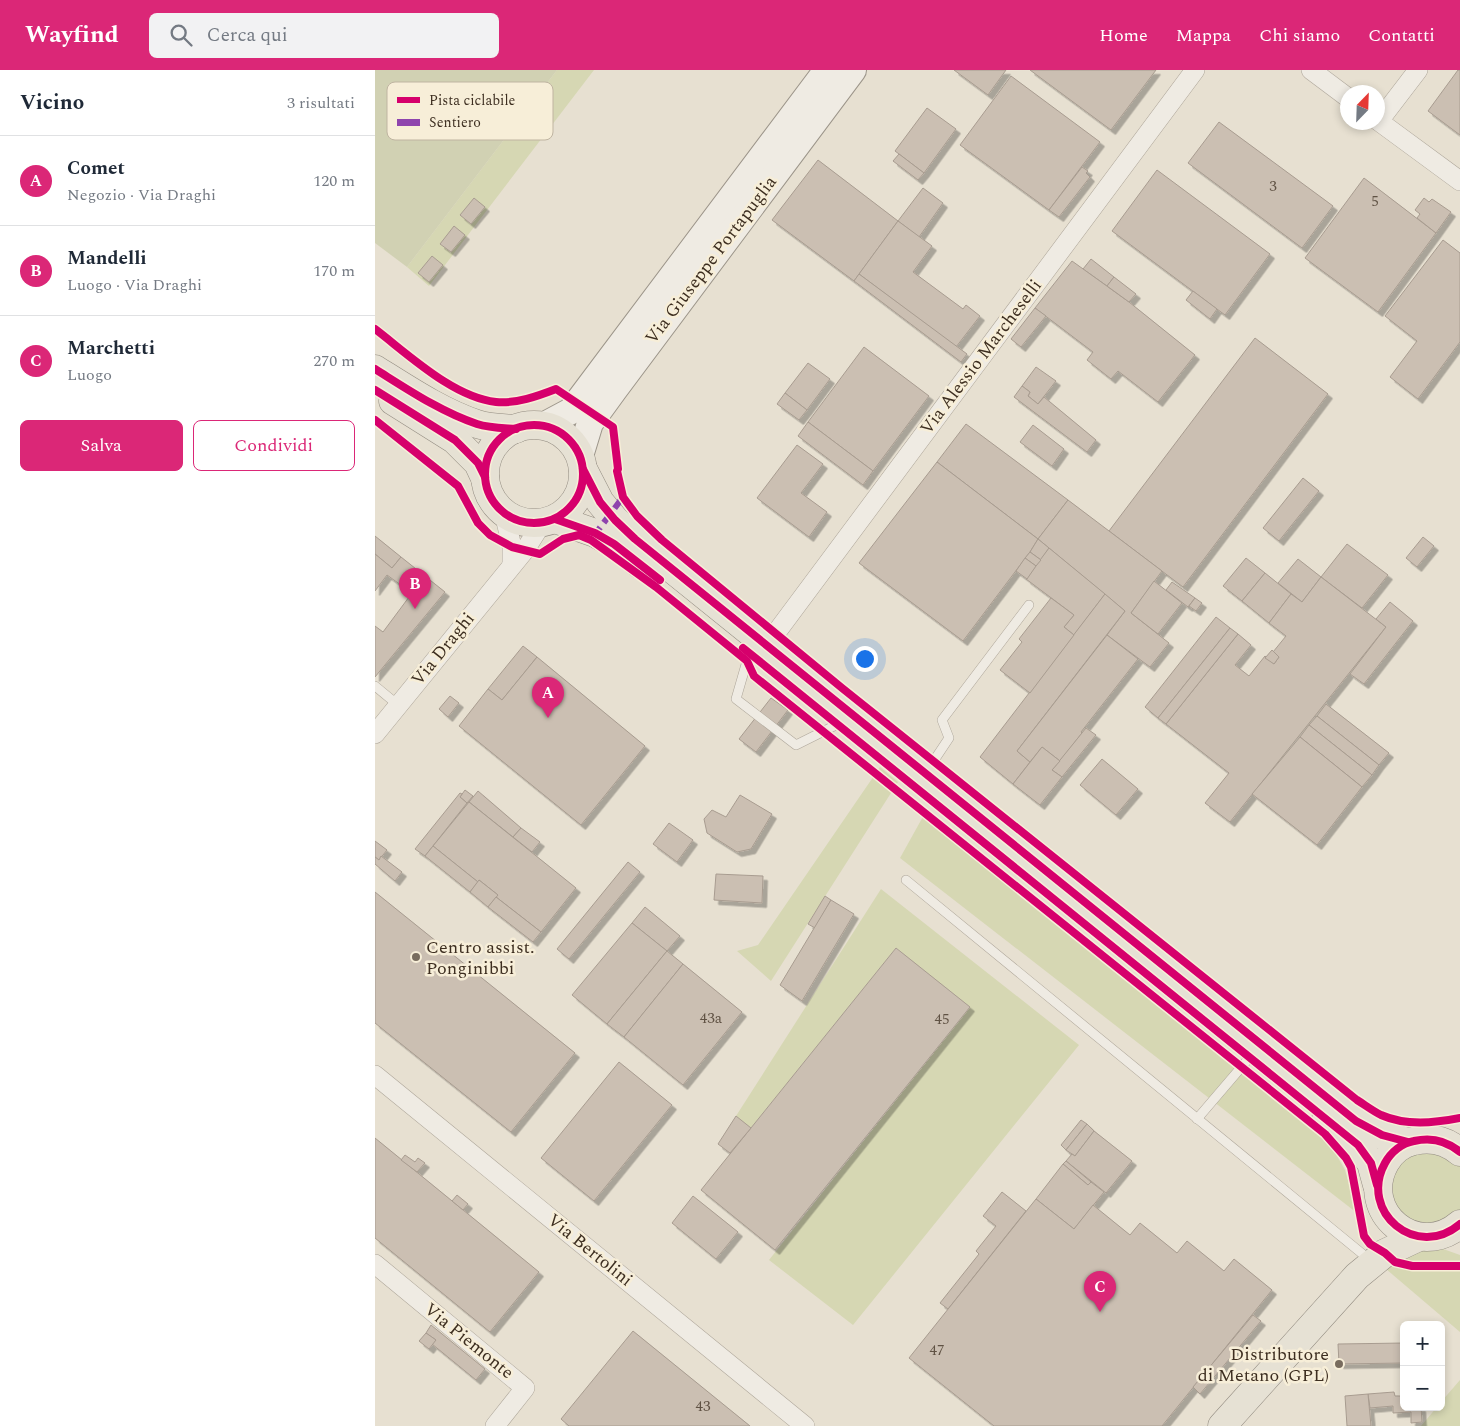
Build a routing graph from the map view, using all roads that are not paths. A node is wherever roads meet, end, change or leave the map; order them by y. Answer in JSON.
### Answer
{"nodes":[{"id":1,"x":827,"y":70,"type":"edge"},
{"id":2,"x":853,"y":70,"type":"edge"},
{"id":3,"x":1195,"y":70,"type":"edge"},
{"id":4,"x":1311,"y":70,"type":"edge"},
{"id":5,"x":1419,"y":70,"type":"edge"},
{"id":6,"x":1340,"y":92,"type":"edge"},
{"id":7,"x":1385,"y":112,"type":"edge"},
{"id":8,"x":1385,"y":125,"type":"edge"},
{"id":9,"x":1460,"y":181,"type":"edge"},
{"id":10,"x":375,"y":370,"type":"edge"},
{"id":11,"x":375,"y":390,"type":"edge"},
{"id":12,"x":543,"y":426,"type":"junction"},
{"id":13,"x":515,"y":429,"type":"junction"},
{"id":14,"x":581,"y":463,"type":"junction"},
{"id":15,"x":485,"y":478,"type":"junction"},
{"id":16,"x":504,"y":513,"type":"junction"},
{"id":17,"x":549,"y":521,"type":"junction"},
{"id":18,"x":512,"y":564,"type":"junction"},
{"id":19,"x":1029,"y":605,"type":"dead end"},
{"id":20,"x":758,"y":649,"type":"junction"},
{"id":21,"x":375,"y":686,"type":"edge"},
{"id":22,"x":398,"y":705,"type":"junction"},
{"id":23,"x":836,"y":725,"type":"junction"},
{"id":24,"x":375,"y":734,"type":"edge"},
{"id":25,"x":925,"y":773,"type":"junction"},
{"id":26,"x":906,"y":880,"type":"dead end"},
{"id":27,"x":1250,"y":1057,"type":"junction"},
{"id":28,"x":375,"y":1075,"type":"edge"},
{"id":29,"x":1197,"y":1119,"type":"junction"},
{"id":30,"x":1408,"y":1142,"type":"junction"},
{"id":31,"x":1453,"y":1142,"type":"edge"},
{"id":32,"x":1377,"y":1185,"type":"junction"},
{"id":33,"x":1383,"y":1211,"type":"junction"},
{"id":34,"x":1444,"y":1235,"type":"edge"},
{"id":35,"x":375,"y":1264,"type":"edge"},
{"id":36,"x":1361,"y":1266,"type":"junction"},
{"id":37,"x":495,"y":1426,"type":"edge"},
{"id":38,"x":805,"y":1426,"type":"edge"},
{"id":39,"x":1223,"y":1426,"type":"edge"}],
"edges":[{"from":1,"to":12,"type":"main road","name":"Via Giuseppe Portapuglia"},
{"from":2,"to":14,"type":"main road","name":"Via Giuseppe Portapuglia"},
{"from":3,"to":20,"type":"street","name":"Via Alessio Marcheselli"},
{"from":4,"to":6,"type":"street"},
{"from":5,"to":7,"type":"street"},
{"from":8,"to":9,"type":"street"},
{"from":10,"to":13,"type":"main road"},
{"from":11,"to":15,"type":"main road"},
{"from":12,"to":13,"type":"main road"},
{"from":12,"to":14,"type":"main road"},
{"from":13,"to":15,"type":"main road"},
{"from":14,"to":17,"type":"main road"},
{"from":14,"to":20,"type":"main road"},
{"from":15,"to":16,"type":"main road"},
{"from":16,"to":17,"type":"main road"},
{"from":16,"to":18,"type":"street"},
{"from":17,"to":18,"type":"street","name":"Via Draghi"},
{"from":17,"to":20,"type":"main road"},
{"from":18,"to":22,"type":"street","name":"Via Draghi"},
{"from":19,"to":25,"type":"lane"},
{"from":20,"to":23,"type":"main road"},
{"from":20,"to":23,"type":"lane"},
{"from":20,"to":25,"type":"main road"},
{"from":21,"to":22,"type":"lane"},
{"from":22,"to":24,"type":"street","name":"Via Draghi"},
{"from":23,"to":27,"type":"main road"},
{"from":25,"to":30,"type":"main road"},
{"from":26,"to":29,"type":"lane"},
{"from":27,"to":29,"type":"lane"},
{"from":27,"to":32,"type":"main road"},
{"from":28,"to":38,"type":"street","name":"Via Bertolini"},
{"from":29,"to":36,"type":"lane"},
{"from":30,"to":31,"type":"main road"},
{"from":30,"to":32,"type":"main road"},
{"from":32,"to":33,"type":"main road"},
{"from":33,"to":34,"type":"main road"},
{"from":33,"to":36,"type":"main road"},
{"from":34,"to":36,"type":"main road"},
{"from":35,"to":37,"type":"street","name":"Via Piemonte"},
{"from":36,"to":39,"type":"main road"}]}
